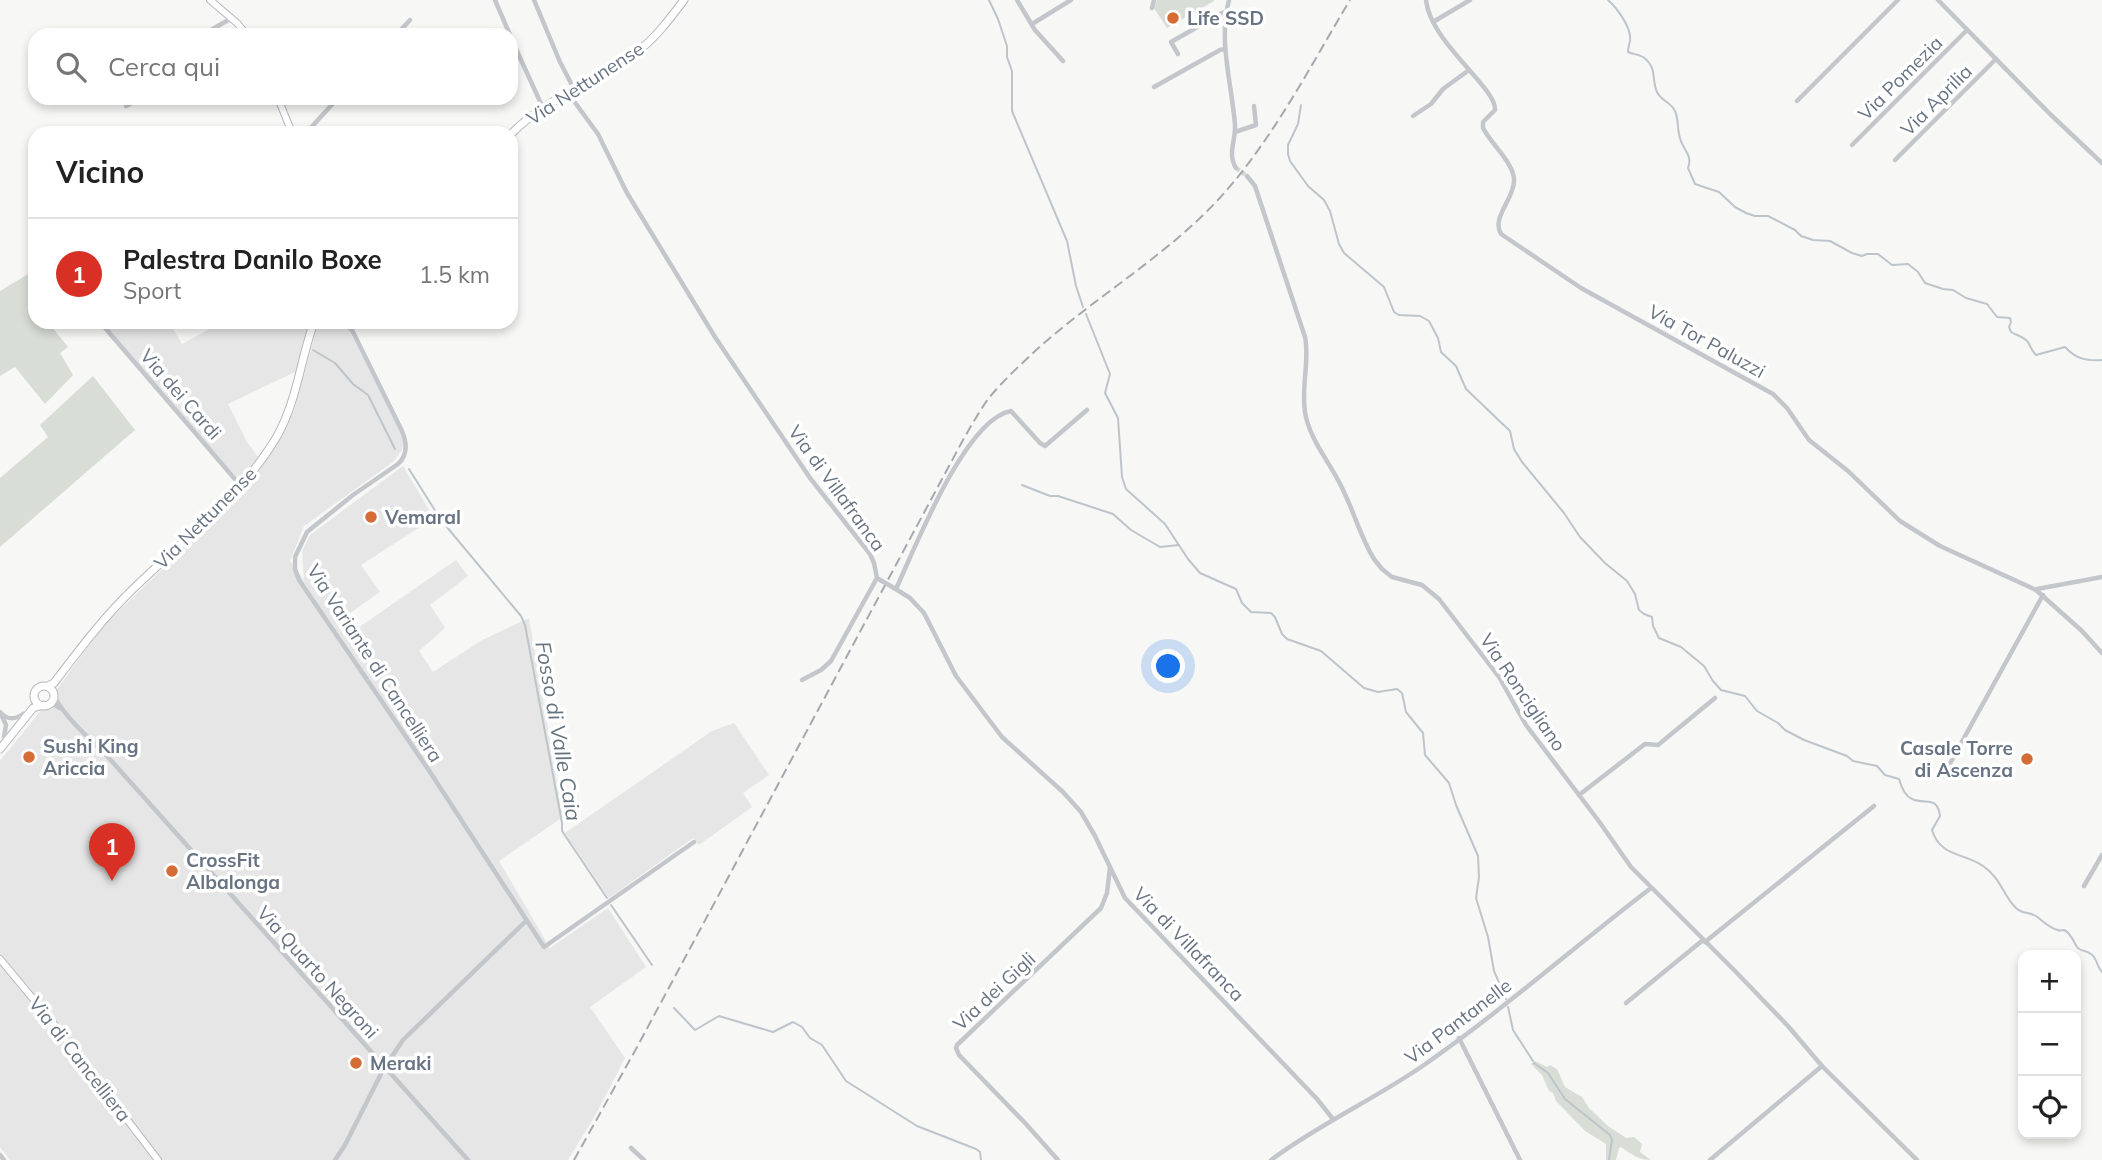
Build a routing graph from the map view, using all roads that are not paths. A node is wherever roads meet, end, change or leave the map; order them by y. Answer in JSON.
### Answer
{"nodes":[{"id":1,"x":210,"y":0,"type":"edge"},
{"id":2,"x":495,"y":0,"type":"edge"},
{"id":3,"x":534,"y":0,"type":"edge"},
{"id":4,"x":684,"y":0,"type":"edge"},
{"id":5,"x":1017,"y":0,"type":"edge"},
{"id":6,"x":1071,"y":0,"type":"edge"},
{"id":7,"x":1154,"y":0,"type":"edge"},
{"id":8,"x":1229,"y":0,"type":"edge"},
{"id":9,"x":1426,"y":0,"type":"edge"},
{"id":10,"x":1470,"y":0,"type":"edge"},
{"id":11,"x":1898,"y":0,"type":"edge"},
{"id":12,"x":1938,"y":0,"type":"edge"},
{"id":13,"x":1152,"y":8,"type":"dead end"},
{"id":14,"x":1227,"y":12,"type":"junction"},
{"id":15,"x":232,"y":18,"type":"junction"},
{"id":16,"x":410,"y":20,"type":"dead end"},
{"id":17,"x":1433,"y":22,"type":"junction"},
{"id":18,"x":1032,"y":24,"type":"junction"},
{"id":19,"x":214,"y":28,"type":"edge"},
{"id":20,"x":241,"y":28,"type":"edge"},
{"id":21,"x":403,"y":28,"type":"edge"},
{"id":22,"x":507,"y":28,"type":"edge"},
{"id":23,"x":1968,"y":30,"type":"junction"},
{"id":24,"x":1225,"y":49,"type":"junction"},
{"id":25,"x":518,"y":53,"type":"edge"},
{"id":26,"x":1178,"y":54,"type":"dead end"},
{"id":27,"x":1996,"y":59,"type":"junction"},
{"id":28,"x":1063,"y":61,"type":"dead end"},
{"id":29,"x":1469,"y":70,"type":"junction"},
{"id":30,"x":1154,"y":87,"type":"dead end"},
{"id":31,"x":572,"y":91,"type":"junction"},
{"id":32,"x":1797,"y":101,"type":"dead end"},
{"id":33,"x":281,"y":105,"type":"edge"},
{"id":34,"x":332,"y":105,"type":"edge"},
{"id":35,"x":1254,"y":106,"type":"dead end"},
{"id":36,"x":543,"y":108,"type":"junction"},
{"id":37,"x":1413,"y":116,"type":"dead end"},
{"id":38,"x":289,"y":126,"type":"edge"},
{"id":39,"x":312,"y":126,"type":"edge"},
{"id":40,"x":518,"y":128,"type":"edge"},
{"id":41,"x":1235,"y":132,"type":"junction"},
{"id":42,"x":1852,"y":145,"type":"dead end"},
{"id":43,"x":1895,"y":160,"type":"dead end"},
{"id":44,"x":2102,"y":163,"type":"edge"},
{"id":45,"x":1236,"y":168,"type":"dead end"},
{"id":46,"x":1247,"y":176,"type":"tunnel mouth"},
{"id":47,"x":106,"y":329,"type":"edge"},
{"id":48,"x":312,"y":329,"type":"edge"},
{"id":49,"x":352,"y":330,"type":"edge"},
{"id":50,"x":1087,"y":410,"type":"dead end"},
{"id":51,"x":240,"y":485,"type":"junction"},
{"id":52,"x":2102,"y":577,"type":"edge"},
{"id":53,"x":880,"y":580,"type":"junction"},
{"id":54,"x":895,"y":588,"type":"junction"},
{"id":55,"x":2036,"y":590,"type":"junction"},
{"id":56,"x":2043,"y":595,"type":"junction"},
{"id":57,"x":2102,"y":653,"type":"edge"},
{"id":58,"x":802,"y":680,"type":"dead end"},
{"id":59,"x":52,"y":688,"type":"junction"},
{"id":60,"x":35,"y":697,"type":"junction"},
{"id":61,"x":1715,"y":698,"type":"dead end"},
{"id":62,"x":47,"y":704,"type":"junction"},
{"id":63,"x":64,"y":710,"type":"junction"},
{"id":64,"x":0,"y":712,"type":"edge"},
{"id":65,"x":23,"y":714,"type":"junction"},
{"id":66,"x":2,"y":740,"type":"edge"},
{"id":67,"x":0,"y":749,"type":"edge"},
{"id":68,"x":1943,"y":776,"type":"dead end"},
{"id":69,"x":1579,"y":795,"type":"junction"},
{"id":70,"x":1874,"y":806,"type":"dead end"},
{"id":71,"x":694,"y":842,"type":"dead end"},
{"id":72,"x":2102,"y":855,"type":"edge"},
{"id":73,"x":1110,"y":866,"type":"junction"},
{"id":74,"x":2084,"y":886,"type":"dead end"},
{"id":75,"x":1651,"y":888,"type":"junction"},
{"id":76,"x":526,"y":921,"type":"junction"},
{"id":77,"x":1704,"y":941,"type":"junction"},
{"id":78,"x":0,"y":960,"type":"edge"},
{"id":79,"x":1626,"y":1003,"type":"dead end"},
{"id":80,"x":1459,"y":1038,"type":"junction"},
{"id":81,"x":1822,"y":1066,"type":"junction"},
{"id":82,"x":384,"y":1068,"type":"junction"},
{"id":83,"x":1334,"y":1119,"type":"junction"},
{"id":84,"x":631,"y":1148,"type":"dead end"},
{"id":85,"x":637,"y":1153,"type":"junction"},
{"id":86,"x":0,"y":1155,"type":"edge"},
{"id":87,"x":4,"y":1160,"type":"edge"},
{"id":88,"x":158,"y":1160,"type":"edge"},
{"id":89,"x":335,"y":1160,"type":"edge"},
{"id":90,"x":468,"y":1160,"type":"edge"},
{"id":91,"x":637,"y":1160,"type":"edge"},
{"id":92,"x":644,"y":1160,"type":"edge"},
{"id":93,"x":1058,"y":1160,"type":"edge"},
{"id":94,"x":1271,"y":1160,"type":"edge"},
{"id":95,"x":1520,"y":1160,"type":"edge"},
{"id":96,"x":1710,"y":1160,"type":"edge"},
{"id":97,"x":1917,"y":1160,"type":"edge"}],
"edges":[{"from":1,"to":15,"type":"street"},
{"from":2,"to":22,"type":"street"},
{"from":3,"to":31,"type":"street","name":"Via di Villafranca"},
{"from":4,"to":31,"type":"main road","name":"Via Nettunense"},
{"from":5,"to":18,"type":"street"},
{"from":6,"to":18,"type":"street"},
{"from":7,"to":13,"type":"street"},
{"from":8,"to":14,"type":"street"},
{"from":9,"to":17,"type":"street","name":"Via Tor Paluzzi"},
{"from":10,"to":17,"type":"street"},
{"from":11,"to":32,"type":"street"},
{"from":12,"to":23,"type":"street"},
{"from":14,"to":24,"type":"street"},
{"from":14,"to":26,"type":"street"},
{"from":15,"to":19,"type":"street"},
{"from":15,"to":20,"type":"street"},
{"from":16,"to":21,"type":"street"},
{"from":17,"to":29,"type":"street","name":"Via Tor Paluzzi"},
{"from":18,"to":28,"type":"street"},
{"from":23,"to":27,"type":"street"},
{"from":23,"to":42,"type":"street","name":"Via Pomezia"},
{"from":24,"to":30,"type":"street"},
{"from":24,"to":41,"type":"street"},
{"from":25,"to":36,"type":"street"},
{"from":27,"to":43,"type":"street","name":"Via Aprilia"},
{"from":27,"to":44,"type":"street"},
{"from":29,"to":37,"type":"street"},
{"from":29,"to":55,"type":"street","name":"Via Tor Paluzzi"},
{"from":31,"to":36,"type":"main road","name":"Via Nettunense"},
{"from":31,"to":53,"type":"street","name":"Via di Villafranca"},
{"from":33,"to":38,"type":"street"},
{"from":34,"to":39,"type":"street"},
{"from":35,"to":41,"type":"street"},
{"from":36,"to":40,"type":"main road","name":"Via Nettunense"},
{"from":41,"to":45,"type":"street"},
{"from":46,"to":69,"type":"street","name":"Via Roncigliano"},
{"from":47,"to":51,"type":"street","name":"Via dei Cardi"},
{"from":48,"to":51,"type":"main road","name":"Via Nettunense"},
{"from":49,"to":76,"type":"street","name":"Via Variante di Cancelliera"},
{"from":50,"to":54,"type":"street"},
{"from":51,"to":59,"type":"main road","name":"Via Nettunense"},
{"from":52,"to":55,"type":"street"},
{"from":53,"to":54,"type":"street","name":"Via di Villafranca","bridge":true},
{"from":53,"to":58,"type":"street"},
{"from":54,"to":73,"type":"street","name":"Via di Villafranca"},
{"from":55,"to":56,"type":"street","name":"Via Tor Paluzzi"},
{"from":56,"to":57,"type":"street","name":"Via Tor Paluzzi"},
{"from":56,"to":68,"type":"street"},
{"from":59,"to":60,"type":"main road"},
{"from":59,"to":62,"type":"main road"},
{"from":59,"to":63,"type":"street","name":"Via Quarto Negroni"},
{"from":60,"to":62,"type":"main road"},
{"from":60,"to":65,"type":"main road"},
{"from":61,"to":69,"type":"street"},
{"from":62,"to":63,"type":"street","name":"Via Quarto Negroni"},
{"from":62,"to":67,"type":"main road"},
{"from":63,"to":82,"type":"street","name":"Via Quarto Negroni"},
{"from":64,"to":65,"type":"street"},
{"from":64,"to":66,"type":"street"},
{"from":65,"to":66,"type":"main road"},
{"from":69,"to":75,"type":"street","name":"Via Roncigliano"},
{"from":70,"to":77,"type":"street"},
{"from":71,"to":76,"type":"street","name":"Via Variante di Cancelliera"},
{"from":72,"to":74,"type":"street"},
{"from":73,"to":83,"type":"street","name":"Via di Villafranca"},
{"from":73,"to":93,"type":"street","name":"Via dei Gigli"},
{"from":75,"to":77,"type":"street","name":"Via Roncigliano"},
{"from":75,"to":80,"type":"street","name":"Via Pantanelle"},
{"from":76,"to":82,"type":"street"},
{"from":77,"to":79,"type":"street"},
{"from":77,"to":81,"type":"street","name":"Via Roncigliano"},
{"from":78,"to":88,"type":"street","name":"Via di Cancelliera"},
{"from":80,"to":83,"type":"street","name":"Via Pantanelle"},
{"from":80,"to":95,"type":"street"},
{"from":81,"to":96,"type":"street"},
{"from":81,"to":97,"type":"street","name":"Via Roncigliano"},
{"from":82,"to":89,"type":"street"},
{"from":82,"to":90,"type":"street","name":"Via Quarto Negroni"},
{"from":83,"to":94,"type":"street","name":"Via Pantanelle"},
{"from":84,"to":85,"type":"street"},
{"from":85,"to":91,"type":"street"},
{"from":85,"to":92,"type":"street"},
{"from":86,"to":87,"type":"street"}]}
